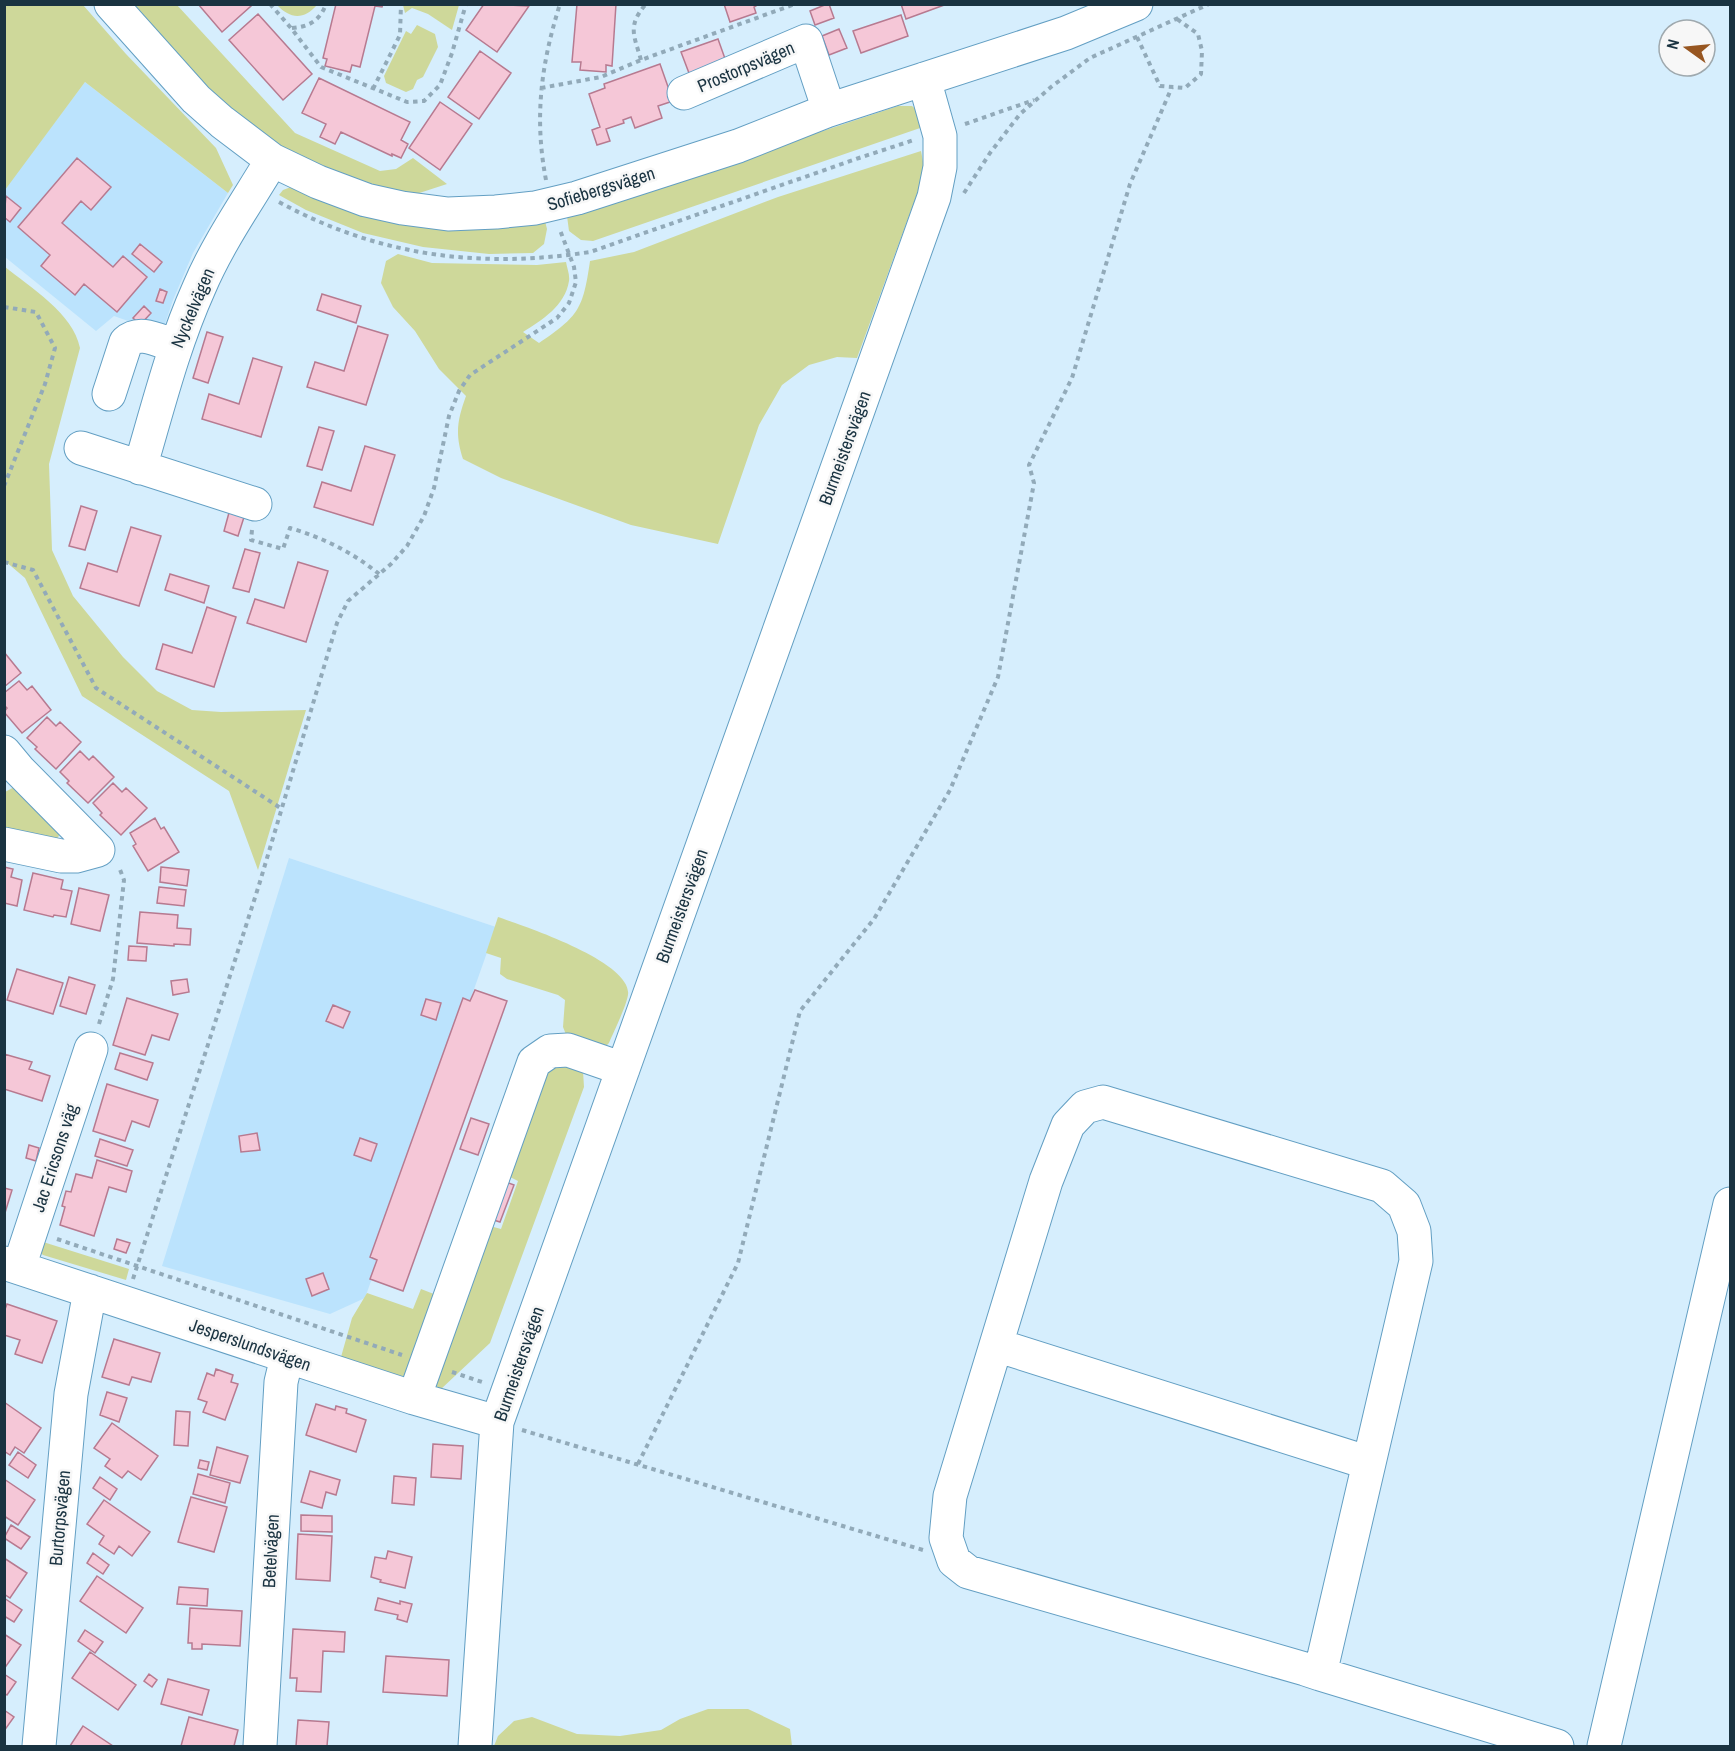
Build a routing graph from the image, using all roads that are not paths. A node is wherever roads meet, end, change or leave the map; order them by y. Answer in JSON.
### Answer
{"nodes":[{"id":1,"x":111,"y":4,"type":"edge"},
{"id":2,"x":1136,"y":4,"type":"edge"},
{"id":3,"x":924,"y":79,"type":"junction"},
{"id":4,"x":684,"y":93,"type":"dead end"},
{"id":5,"x":829,"y":110,"type":"junction"},
{"id":6,"x":272,"y":160,"type":"junction"},
{"id":7,"x":176,"y":346,"type":"junction"},
{"id":8,"x":109,"y":394,"type":"dead end"},
{"id":9,"x":81,"y":448,"type":"dead end"},
{"id":10,"x":140,"y":468,"type":"junction"},
{"id":11,"x":255,"y":504,"type":"road end"},
{"id":12,"x":9,"y":767,"type":"edge"},
{"id":13,"x":4,"y":844,"type":"edge"},
{"id":14,"x":91,"y":1049,"type":"road end"},
{"id":15,"x":623,"y":1069,"type":"junction"},
{"id":16,"x":1731,"y":1204,"type":"edge"},
{"id":17,"x":12,"y":1265,"type":"edge"},
{"id":18,"x":90,"y":1291,"type":"junction"},
{"id":19,"x":996,"y":1345,"type":"junction"},
{"id":20,"x":287,"y":1357,"type":"junction"},
{"id":21,"x":414,"y":1398,"type":"junction"},
{"id":22,"x":516,"y":1424,"type":"junction"},
{"id":23,"x":1369,"y":1463,"type":"junction"},
{"id":24,"x":1320,"y":1674,"type":"junction"},
{"id":25,"x":39,"y":1746,"type":"edge"},
{"id":26,"x":260,"y":1746,"type":"edge"},
{"id":27,"x":475,"y":1746,"type":"edge"},
{"id":28,"x":1557,"y":1746,"type":"edge"},
{"id":29,"x":1604,"y":1746,"type":"edge"}],
"edges":[{"from":1,"to":6,"type":"street","name":"Sofiebergsvägen"},
{"from":2,"to":3,"type":"street","name":"Sofiebergsvägen"},
{"from":3,"to":5,"type":"street","name":"Sofiebergsvägen"},
{"from":3,"to":15,"type":"street","name":"Burmeistersvägen"},
{"from":4,"to":5,"type":"street","name":"Prostorpsvägen"},
{"from":5,"to":6,"type":"street","name":"Sofiebergsvägen"},
{"from":6,"to":7,"type":"street","name":"Nyckelvägen"},
{"from":7,"to":8,"type":"street"},
{"from":7,"to":10,"type":"street","name":"Nyckelvägen"},
{"from":9,"to":10,"type":"street"},
{"from":10,"to":11,"type":"street"},
{"from":12,"to":13,"type":"street"},
{"from":14,"to":17,"type":"street","name":"Jac Ericsons väg"},
{"from":15,"to":21,"type":"street"},
{"from":15,"to":22,"type":"street","name":"Burmeistersvägen"},
{"from":16,"to":29,"type":"street"},
{"from":17,"to":18,"type":"street","name":"Jesperslundsvägen"},
{"from":18,"to":20,"type":"street","name":"Jesperslundsvägen"},
{"from":18,"to":25,"type":"street","name":"Burtorpsvägen"},
{"from":19,"to":23,"type":"street"},
{"from":19,"to":23,"type":"street"},
{"from":19,"to":24,"type":"street"},
{"from":20,"to":21,"type":"street","name":"Jesperslundsvägen"},
{"from":20,"to":26,"type":"street","name":"Betelvägen"},
{"from":21,"to":22,"type":"street","name":"Jesperslundsvägen"},
{"from":22,"to":27,"type":"street","name":"Burmeistersvägen"},
{"from":23,"to":24,"type":"street"},
{"from":24,"to":28,"type":"street"}]}
